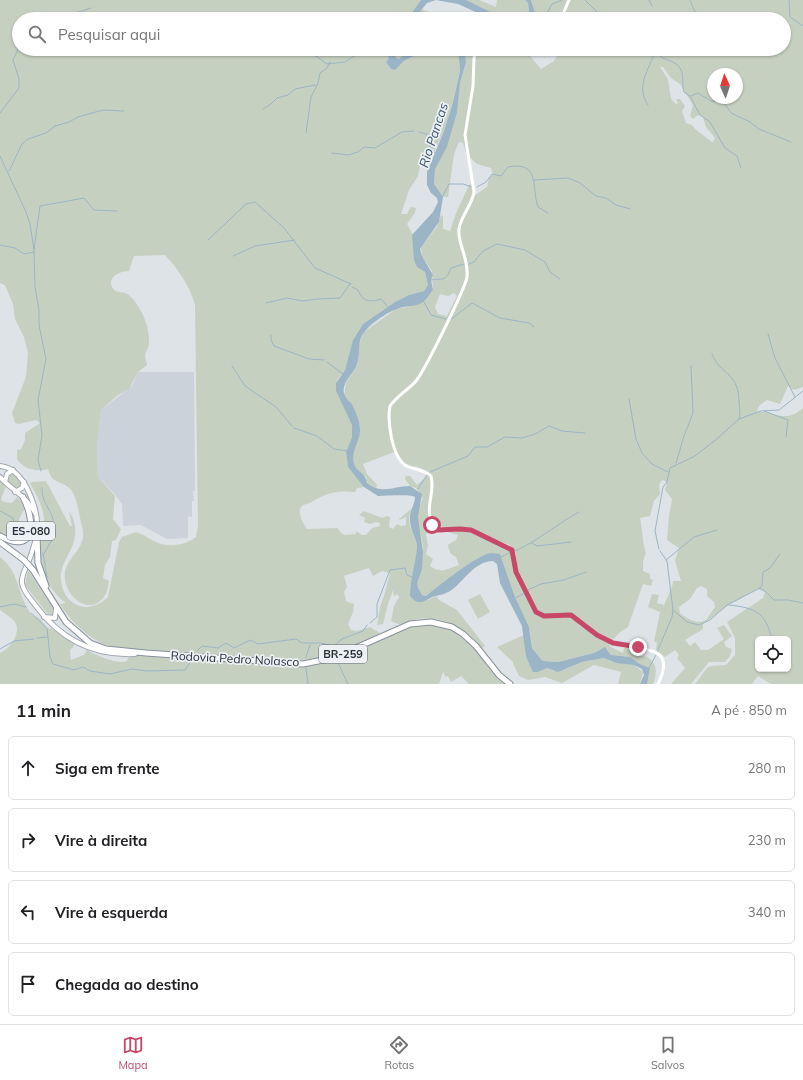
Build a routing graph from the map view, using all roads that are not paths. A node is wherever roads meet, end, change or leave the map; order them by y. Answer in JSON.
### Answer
{"nodes":[{"id":1,"x":569,"y":0,"type":"edge"},
{"id":2,"x":564,"y":12,"type":"edge"},
{"id":3,"x":475,"y":56,"type":"edge"},
{"id":4,"x":0,"y":466,"type":"edge"},
{"id":5,"x":13,"y":470,"type":"junction"},
{"id":6,"x":0,"y":477,"type":"edge"},
{"id":7,"x":5,"y":482,"type":"junction"},
{"id":8,"x":24,"y":482,"type":"junction"},
{"id":9,"x":15,"y":492,"type":"junction"},
{"id":10,"x":23,"y":496,"type":"junction"},
{"id":11,"x":36,"y":515,"type":"junction"},
{"id":12,"x":37,"y":535,"type":"junction"},
{"id":13,"x":0,"y":536,"type":"edge"},
{"id":14,"x":0,"y":542,"type":"edge"},
{"id":15,"x":50,"y":596,"type":"junction"},
{"id":16,"x":56,"y":608,"type":"junction"},
{"id":17,"x":44,"y":617,"type":"junction"},
{"id":18,"x":146,"y":653,"type":"junction"},
{"id":19,"x":510,"y":684,"type":"edge"},
{"id":20,"x":658,"y":684,"type":"edge"}],
"edges":[{"from":1,"to":2,"type":"street"},
{"from":3,"to":20,"type":"street"},
{"from":4,"to":5,"type":"main road"},
{"from":5,"to":7,"type":"main road"},
{"from":5,"to":8,"type":"main road","number":"ES-080"},
{"from":6,"to":7,"type":"main road","number":"ES-080"},
{"from":7,"to":9,"type":"main road","number":"ES-080"},
{"from":8,"to":9,"type":"main road"},
{"from":8,"to":11,"type":"main road","number":"ES-080"},
{"from":9,"to":10,"type":"main road","number":"ES-080"},
{"from":10,"to":11,"type":"main road","number":"ES-080"},
{"from":10,"to":13,"type":"highway","number":"ES-080"},
{"from":11,"to":12,"type":"main road","number":"ES-080"},
{"from":12,"to":15,"type":"highway","number":"ES-080"},
{"from":12,"to":17,"type":"main road","number":"ES-080"},
{"from":14,"to":15,"type":"highway","name":"Rodovia Pedro Nolasco","number":"BR-259","bridge":true},
{"from":15,"to":16,"type":"highway","name":"Rodovia Pedro Nolasco","number":"BR-259"},
{"from":16,"to":17,"type":"main road"},
{"from":16,"to":18,"type":"highway","name":"Rodovia Pedro Nolasco","number":"BR-259"},
{"from":17,"to":18,"type":"main road"},
{"from":18,"to":19,"type":"highway","name":"Rodovia Pedro Nolasco","number":"BR-259"}]}
